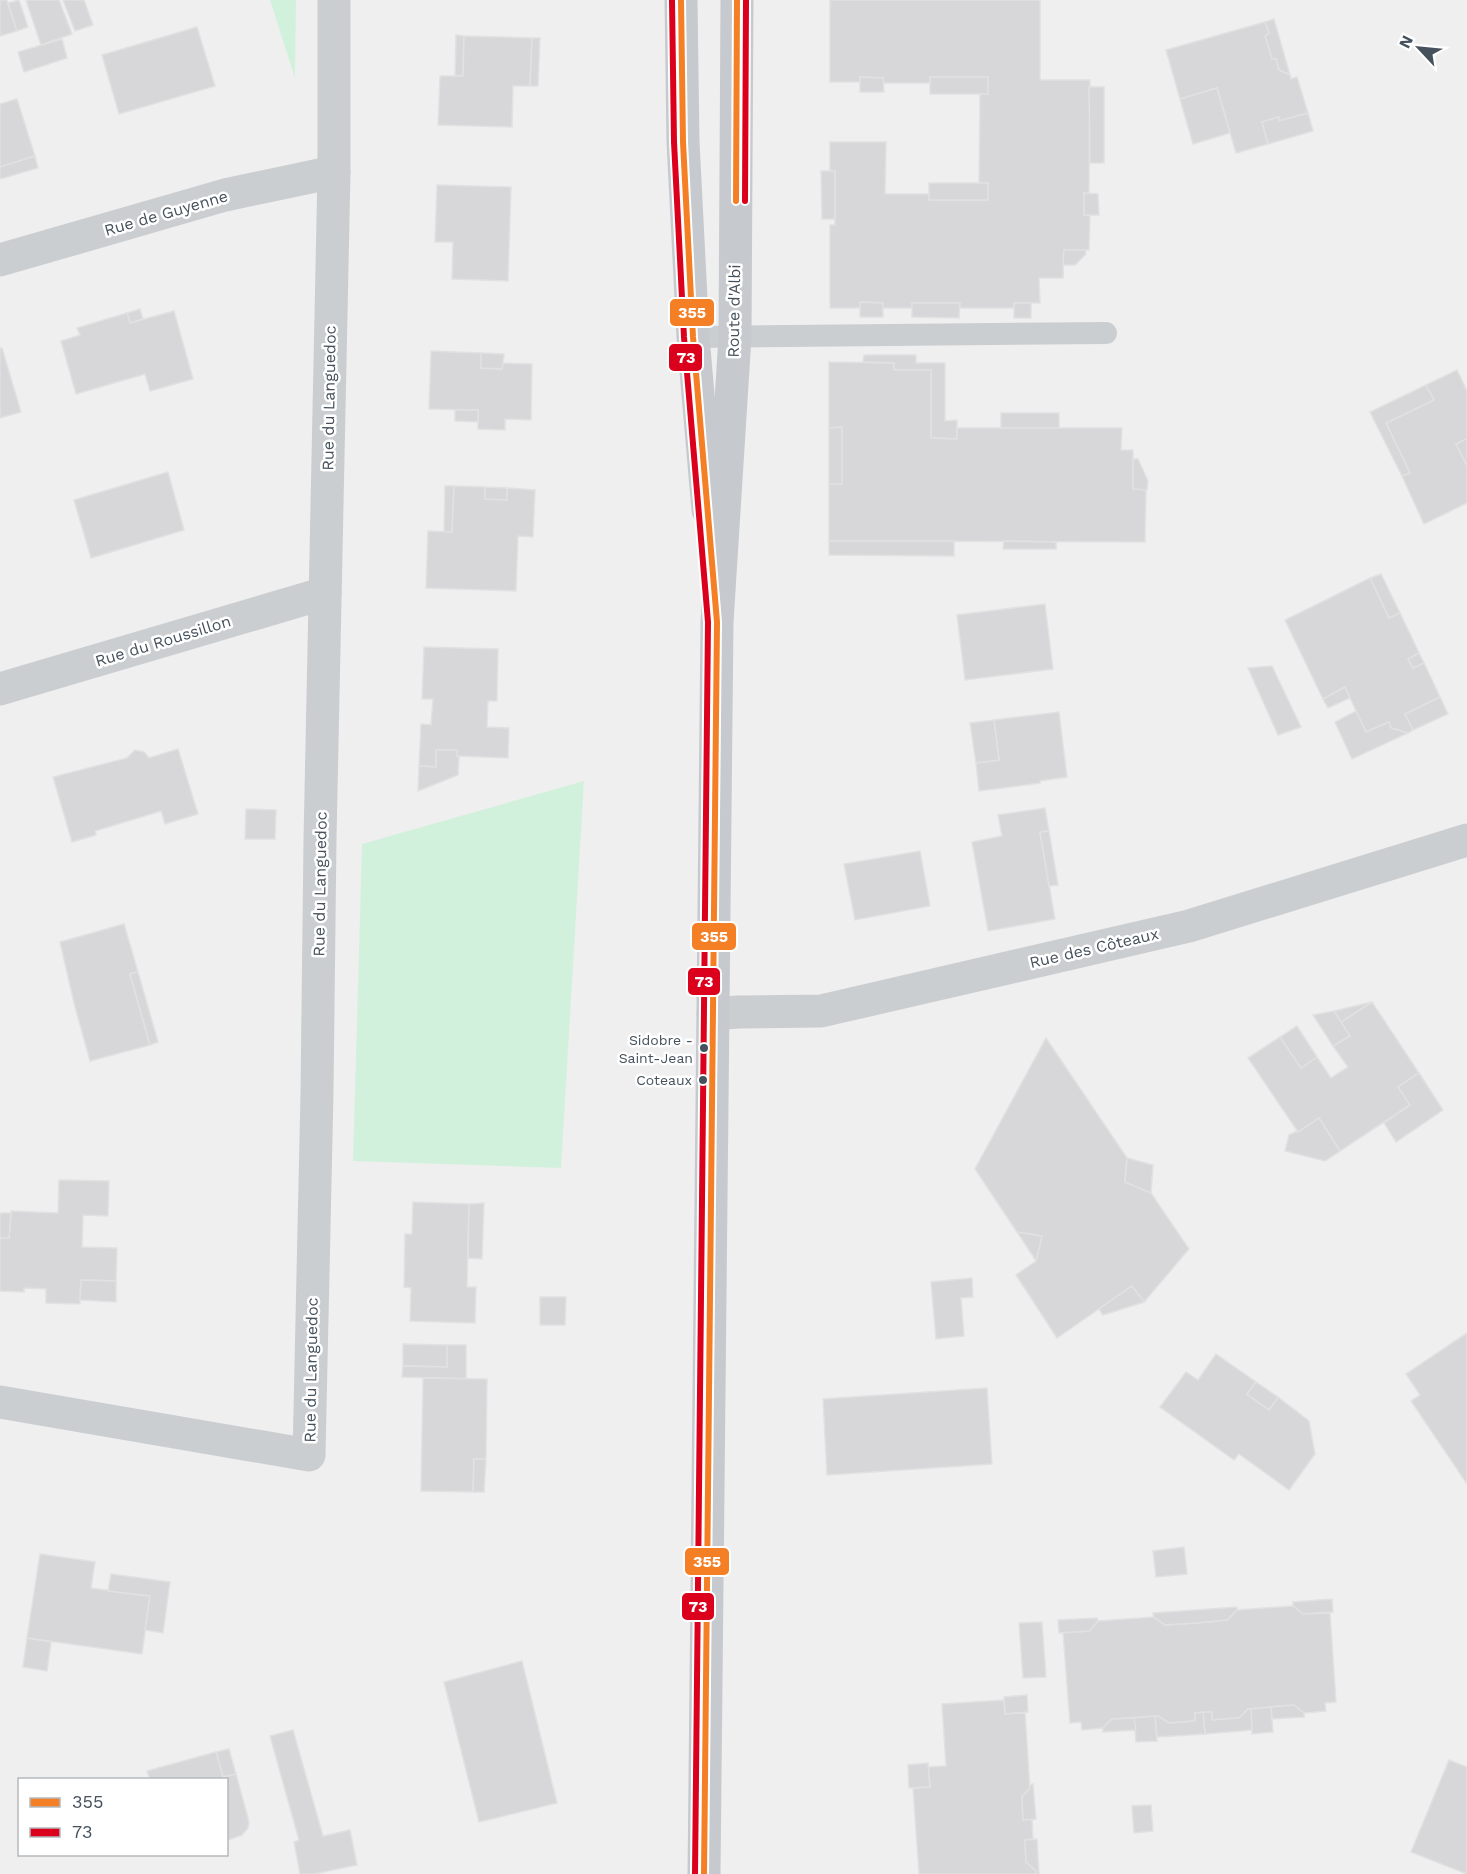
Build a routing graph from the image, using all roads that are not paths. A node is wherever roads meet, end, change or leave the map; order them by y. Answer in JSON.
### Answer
{"nodes":[{"id":1,"x":334,"y":0,"type":"edge"},
{"id":2,"x":681,"y":0,"type":"edge"},
{"id":3,"x":737,"y":0,"type":"edge"},
{"id":4,"x":334,"y":172,"type":"junction"},
{"id":5,"x":0,"y":260,"type":"edge"},
{"id":6,"x":1106,"y":333,"type":"dead end"},
{"id":7,"x":735,"y":337,"type":"junction"},
{"id":8,"x":693,"y":338,"type":"junction"},
{"id":9,"x":325,"y":593,"type":"junction"},
{"id":10,"x":717,"y":622,"type":"junction"},
{"id":11,"x":0,"y":689,"type":"edge"},
{"id":12,"x":1467,"y":840,"type":"edge"},
{"id":13,"x":713,"y":1014,"type":"junction"},
{"id":14,"x":0,"y":1402,"type":"edge"},
{"id":15,"x":704,"y":1874,"type":"edge"}],
"edges":[{"from":1,"to":4,"type":"street","name":"Rue du Languedoc"},
{"from":2,"to":8,"type":"main road","name":"Route d'Albi"},
{"from":3,"to":7,"type":"main road","name":"Route d'Albi"},
{"from":4,"to":5,"type":"street","name":"Rue de Guyenne"},
{"from":4,"to":9,"type":"street","name":"Rue du Languedoc"},
{"from":6,"to":7,"type":"lane"},
{"from":7,"to":8,"type":"lane"},
{"from":7,"to":10,"type":"main road","name":"Route d'Albi"},
{"from":8,"to":10,"type":"main road","name":"Route d'Albi"},
{"from":9,"to":11,"type":"street","name":"Rue du Roussillon"},
{"from":9,"to":14,"type":"street","name":"Rue du Languedoc"},
{"from":10,"to":13,"type":"main road","name":"Route d'Albi"},
{"from":12,"to":13,"type":"street","name":"Rue des Côteaux"},
{"from":13,"to":15,"type":"main road","name":"Route d'Albi"}]}
